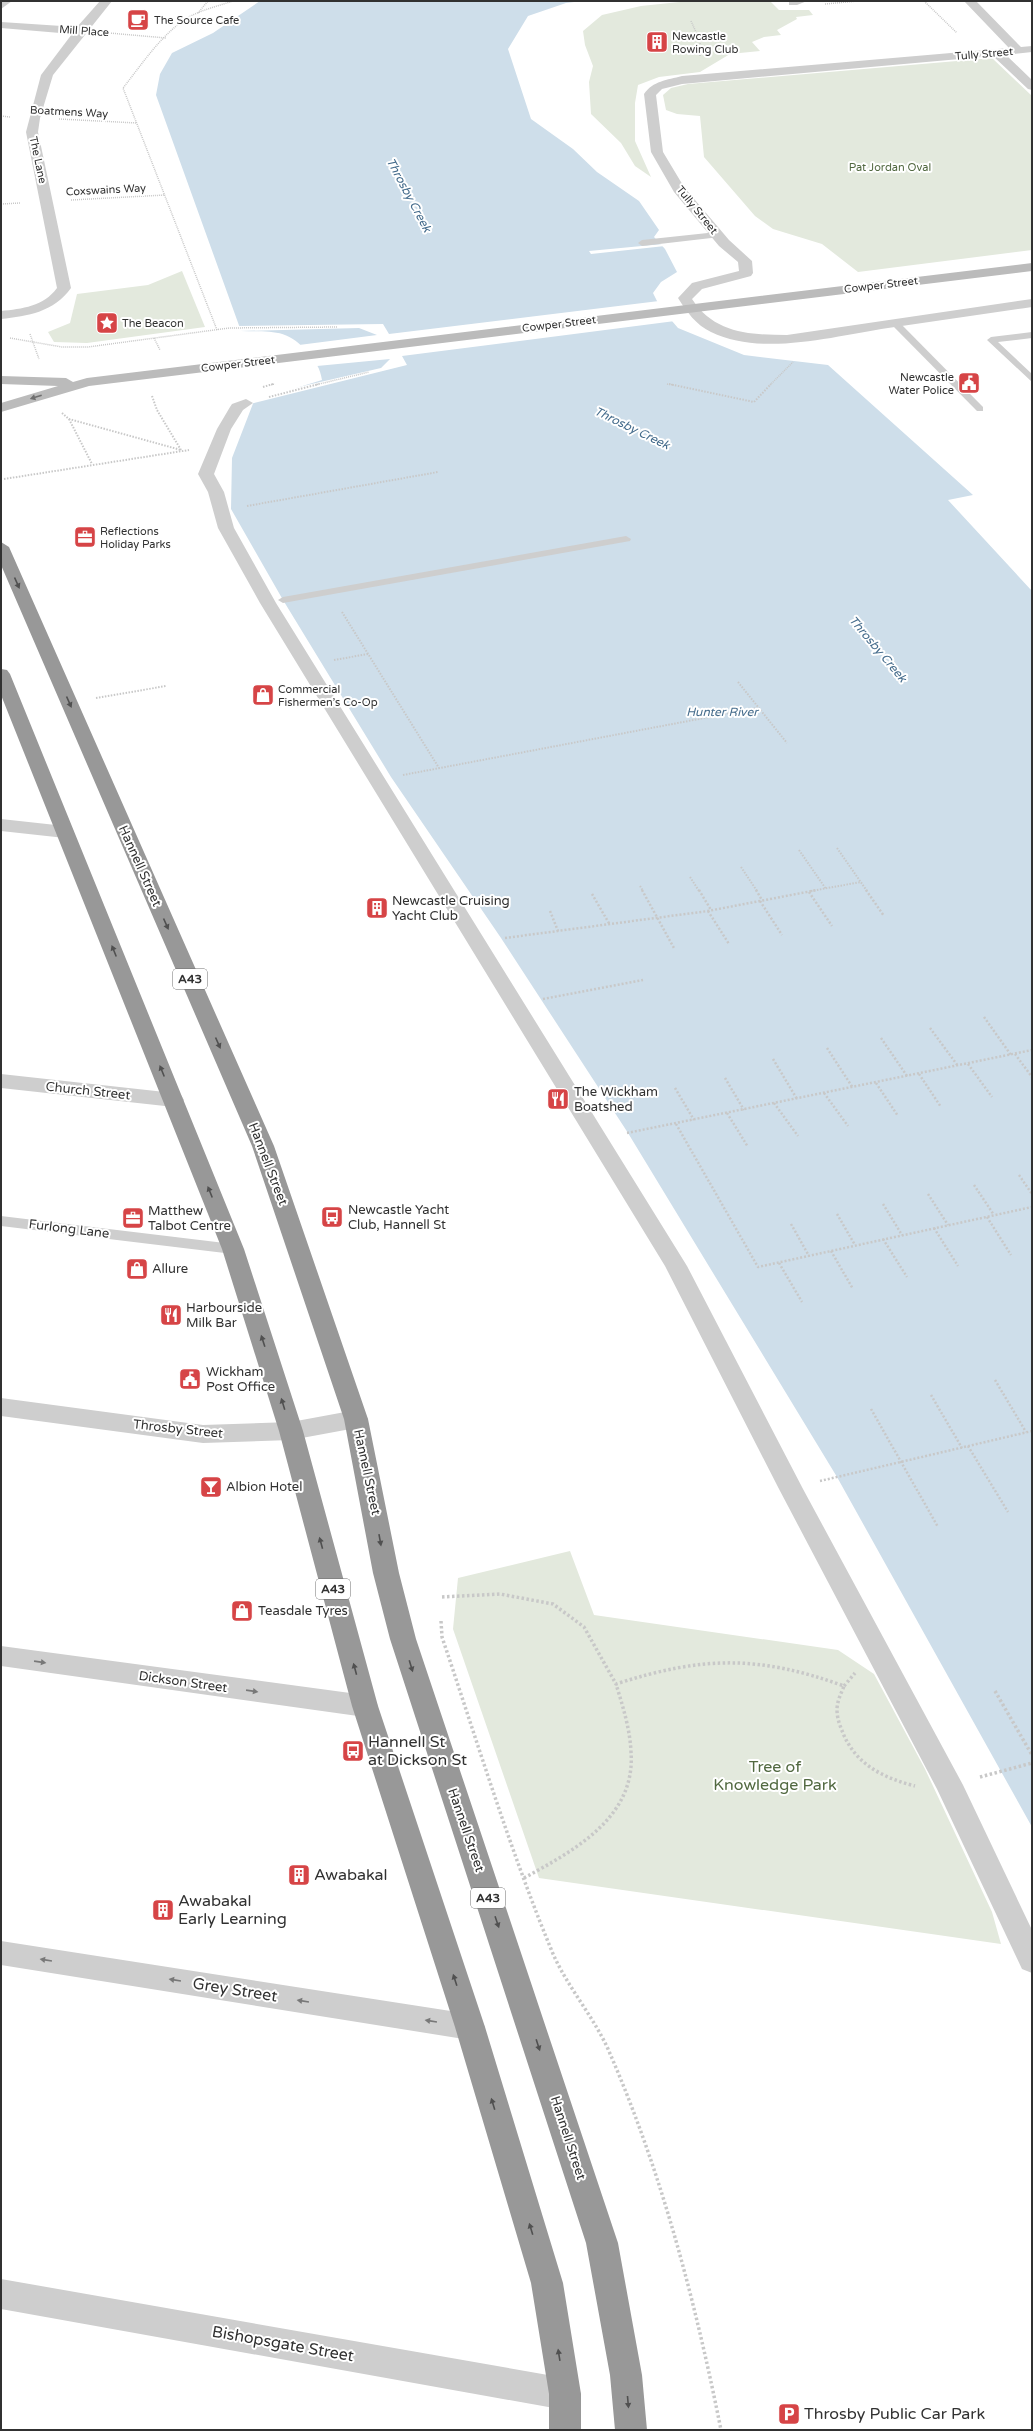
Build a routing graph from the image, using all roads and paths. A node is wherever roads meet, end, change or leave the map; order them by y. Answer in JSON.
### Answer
{"nodes":[{"id":1,"x":6,"y":1,"type":"edge"},
{"id":2,"x":106,"y":1,"type":"edge"},
{"id":3,"x":208,"y":1,"type":"edge"},
{"id":4,"x":233,"y":1,"type":"edge"},
{"id":5,"x":858,"y":1,"type":"edge"},
{"id":6,"x":970,"y":1,"type":"edge"},
{"id":7,"x":822,"y":4,"type":"dead end"},
{"id":8,"x":1,"y":6,"type":"edge"},
{"id":9,"x":197,"y":13,"type":"junction"},
{"id":10,"x":691,"y":21,"type":"dead end"},
{"id":11,"x":1,"y":25,"type":"edge"},
{"id":12,"x":80,"y":31,"type":"junction"},
{"id":13,"x":167,"y":38,"type":"junction"},
{"id":14,"x":1032,"y":50,"type":"edge"},
{"id":15,"x":1019,"y":51,"type":"junction"},
{"id":16,"x":997,"y":53,"type":"junction"},
{"id":17,"x":700,"y":59,"type":"dead end"},
{"id":18,"x":1032,"y":86,"type":"edge"},
{"id":19,"x":1,"y":116,"type":"edge"},
{"id":20,"x":34,"y":118,"type":"junction"},
{"id":21,"x":137,"y":124,"type":"junction"},
{"id":22,"x":165,"y":195,"type":"junction"},
{"id":23,"x":47,"y":201,"type":"junction"},
{"id":24,"x":1,"y":204,"type":"edge"},
{"id":25,"x":721,"y":239,"type":"junction"},
{"id":26,"x":642,"y":243,"type":"dead end"},
{"id":27,"x":651,"y":251,"type":"dead end"},
{"id":28,"x":1032,"y":267,"type":"edge"},
{"id":29,"x":1032,"y":303,"type":"edge"},
{"id":30,"x":1,"y":315,"type":"edge"},
{"id":31,"x":896,"y":323,"type":"junction"},
{"id":32,"x":229,"y":328,"type":"dead end"},
{"id":33,"x":217,"y":330,"type":"junction"},
{"id":34,"x":1032,"y":335,"type":"edge"},
{"id":35,"x":6,"y":338,"type":"dead end"},
{"id":36,"x":33,"y":342,"type":"junction"},
{"id":37,"x":39,"y":360,"type":"dead end"},
{"id":38,"x":793,"y":362,"type":"dead end"},
{"id":39,"x":1032,"y":379,"type":"edge"},
{"id":40,"x":1,"y":380,"type":"edge"},
{"id":41,"x":87,"y":382,"type":"junction"},
{"id":42,"x":667,"y":384,"type":"dead end"},
{"id":43,"x":152,"y":393,"type":"dead end"},
{"id":44,"x":246,"y":404,"type":"dead end"},
{"id":45,"x":1,"y":408,"type":"edge"},
{"id":46,"x":980,"y":409,"type":"dead end"},
{"id":47,"x":60,"y":410,"type":"dead end"},
{"id":48,"x":69,"y":419,"type":"junction"},
{"id":49,"x":181,"y":450,"type":"junction"},
{"id":50,"x":92,"y":464,"type":"junction"},
{"id":51,"x":438,"y":472,"type":"dead end"},
{"id":52,"x":4,"y":479,"type":"dead end"},
{"id":53,"x":246,"y":506,"type":"dead end"},
{"id":54,"x":626,"y":539,"type":"dead end"},
{"id":55,"x":1,"y":547,"type":"edge"},
{"id":56,"x":328,"y":592,"type":"junction"},
{"id":57,"x":283,"y":600,"type":"dead end"},
{"id":58,"x":369,"y":654,"type":"junction"},
{"id":59,"x":330,"y":661,"type":"dead end"},
{"id":60,"x":1,"y":674,"type":"edge"},
{"id":61,"x":738,"y":682,"type":"dead end"},
{"id":62,"x":166,"y":686,"type":"dead end"},
{"id":63,"x":107,"y":696,"type":"dead end"},
{"id":64,"x":757,"y":708,"type":"junction"},
{"id":65,"x":787,"y":743,"type":"dead end"},
{"id":66,"x":439,"y":768,"type":"junction"},
{"id":67,"x":398,"y":776,"type":"dead end"},
{"id":68,"x":1,"y":825,"type":"edge"},
{"id":69,"x":65,"y":832,"type":"junction"},
{"id":70,"x":837,"y":848,"type":"dead end"},
{"id":71,"x":799,"y":850,"type":"dead end"},
{"id":72,"x":741,"y":868,"type":"dead end"},
{"id":73,"x":690,"y":876,"type":"dead end"},
{"id":74,"x":861,"y":882,"type":"junction"},
{"id":75,"x":640,"y":886,"type":"dead end"},
{"id":76,"x":826,"y":889,"type":"junction"},
{"id":77,"x":809,"y":892,"type":"junction"},
{"id":78,"x":592,"y":894,"type":"dead end"},
{"id":79,"x":761,"y":900,"type":"junction"},
{"id":80,"x":710,"y":910,"type":"junction"},
{"id":81,"x":550,"y":911,"type":"dead end"},
{"id":82,"x":884,"y":916,"type":"dead end"},
{"id":83,"x":659,"y":918,"type":"junction"},
{"id":84,"x":610,"y":925,"type":"junction"},
{"id":85,"x":832,"y":926,"type":"dead end"},
{"id":86,"x":558,"y":931,"type":"junction"},
{"id":87,"x":782,"y":935,"type":"dead end"},
{"id":88,"x":501,"y":938,"type":"dead end"},
{"id":89,"x":729,"y":944,"type":"dead end"},
{"id":90,"x":674,"y":948,"type":"dead end"},
{"id":91,"x":643,"y":980,"type":"dead end"},
{"id":92,"x":516,"y":1005,"type":"junction"},
{"id":93,"x":984,"y":1017,"type":"dead end"},
{"id":94,"x":930,"y":1028,"type":"dead end"},
{"id":95,"x":881,"y":1038,"type":"dead end"},
{"id":96,"x":827,"y":1048,"type":"dead end"},
{"id":97,"x":1032,"y":1050,"type":"edge"},
{"id":98,"x":1015,"y":1054,"type":"junction"},
{"id":99,"x":1011,"y":1055,"type":"junction"},
{"id":100,"x":773,"y":1059,"type":"dead end"},
{"id":101,"x":968,"y":1064,"type":"junction"},
{"id":102,"x":958,"y":1066,"type":"junction"},
{"id":103,"x":919,"y":1074,"type":"junction"},
{"id":104,"x":907,"y":1076,"type":"junction"},
{"id":105,"x":1032,"y":1077,"type":"edge"},
{"id":106,"x":725,"y":1078,"type":"dead end"},
{"id":107,"x":1,"y":1081,"type":"edge"},
{"id":108,"x":876,"y":1083,"type":"junction"},
{"id":109,"x":675,"y":1088,"type":"dead end"},
{"id":110,"x":853,"y":1088,"type":"junction"},
{"id":111,"x":824,"y":1093,"type":"junction"},
{"id":112,"x":992,"y":1097,"type":"dead end"},
{"id":113,"x":797,"y":1099,"type":"junction"},
{"id":114,"x":174,"y":1100,"type":"junction"},
{"id":115,"x":774,"y":1103,"type":"junction"},
{"id":116,"x":942,"y":1107,"type":"dead end"},
{"id":117,"x":744,"y":1110,"type":"junction"},
{"id":118,"x":727,"y":1113,"type":"junction"},
{"id":119,"x":898,"y":1116,"type":"dead end"},
{"id":120,"x":694,"y":1120,"type":"junction"},
{"id":121,"x":676,"y":1124,"type":"junction"},
{"id":122,"x":848,"y":1126,"type":"dead end"},
{"id":123,"x":628,"y":1133,"type":"dead end"},
{"id":124,"x":798,"y":1136,"type":"dead end"},
{"id":125,"x":748,"y":1147,"type":"dead end"},
{"id":126,"x":1018,"y":1175,"type":"dead end"},
{"id":127,"x":974,"y":1185,"type":"dead end"},
{"id":128,"x":928,"y":1194,"type":"dead end"},
{"id":129,"x":1032,"y":1194,"type":"edge"},
{"id":130,"x":883,"y":1204,"type":"dead end"},
{"id":131,"x":1032,"y":1207,"type":"edge"},
{"id":132,"x":836,"y":1214,"type":"dead end"},
{"id":133,"x":994,"y":1215,"type":"junction"},
{"id":134,"x":987,"y":1217,"type":"junction"},
{"id":135,"x":1,"y":1221,"type":"edge"},
{"id":136,"x":791,"y":1224,"type":"dead end"},
{"id":137,"x":948,"y":1225,"type":"junction"},
{"id":138,"x":934,"y":1228,"type":"junction"},
{"id":139,"x":902,"y":1235,"type":"junction"},
{"id":140,"x":883,"y":1240,"type":"junction"},
{"id":141,"x":855,"y":1245,"type":"junction"},
{"id":142,"x":233,"y":1249,"type":"junction"},
{"id":143,"x":831,"y":1251,"type":"junction"},
{"id":144,"x":1011,"y":1255,"type":"dead end"},
{"id":145,"x":809,"y":1256,"type":"junction"},
{"id":146,"x":779,"y":1262,"type":"junction"},
{"id":147,"x":958,"y":1266,"type":"dead end"},
{"id":148,"x":907,"y":1277,"type":"dead end"},
{"id":149,"x":853,"y":1289,"type":"dead end"},
{"id":150,"x":802,"y":1302,"type":"dead end"},
{"id":151,"x":995,"y":1380,"type":"dead end"},
{"id":152,"x":931,"y":1394,"type":"dead end"},
{"id":153,"x":1,"y":1408,"type":"edge"},
{"id":154,"x":871,"y":1409,"type":"dead end"},
{"id":155,"x":356,"y":1419,"type":"junction"},
{"id":156,"x":291,"y":1431,"type":"junction"},
{"id":157,"x":1032,"y":1431,"type":"edge"},
{"id":158,"x":1026,"y":1432,"type":"junction"},
{"id":159,"x":968,"y":1446,"type":"junction"},
{"id":160,"x":962,"y":1448,"type":"junction"},
{"id":161,"x":902,"y":1463,"type":"junction"},
{"id":162,"x":837,"y":1477,"type":"dead end"},
{"id":163,"x":1008,"y":1512,"type":"dead end"},
{"id":164,"x":938,"y":1527,"type":"dead end"},
{"id":165,"x":442,"y":1597,"type":"dead end"},
{"id":166,"x":441,"y":1621,"type":"dead end"},
{"id":167,"x":1,"y":1656,"type":"edge"},
{"id":168,"x":616,"y":1684,"type":"junction"},
{"id":169,"x":995,"y":1691,"type":"dead end"},
{"id":170,"x":365,"y":1706,"type":"junction"},
{"id":171,"x":1032,"y":1755,"type":"edge"},
{"id":172,"x":1032,"y":1763,"type":"edge"},
{"id":173,"x":1001,"y":1772,"type":"dead end"},
{"id":174,"x":949,"y":1786,"type":"junction"},
{"id":175,"x":524,"y":1878,"type":"junction"},
{"id":176,"x":1,"y":1953,"type":"edge"},
{"id":177,"x":1032,"y":1960,"type":"edge"},
{"id":178,"x":470,"y":2027,"type":"junction"},
{"id":179,"x":1,"y":2294,"type":"edge"},
{"id":180,"x":565,"y":2394,"type":"junction"},
{"id":181,"x":565,"y":2430,"type":"edge"},
{"id":182,"x":631,"y":2430,"type":"edge"},
{"id":183,"x":721,"y":2430,"type":"edge"}],
"edges":[{"from":1,"to":8,"type":"street"},
{"from":2,"to":12,"type":"street","name":"The Lane"},
{"from":3,"to":9,"type":"path"},
{"from":4,"to":9,"type":"path"},
{"from":5,"to":7,"type":"path"},
{"from":6,"to":15,"type":"street"},
{"from":9,"to":13,"type":"path"},
{"from":10,"to":17,"type":"path"},
{"from":11,"to":12,"type":"street","name":"Mill Place"},
{"from":12,"to":13,"type":"path","name":"Mill Place"},
{"from":12,"to":20,"type":"street","name":"The Lane"},
{"from":13,"to":21,"type":"path"},
{"from":14,"to":15,"type":"street","name":"Tully Street"},
{"from":15,"to":16,"type":"street","name":"Tully Street"},
{"from":16,"to":18,"type":"street"},
{"from":16,"to":25,"type":"street","name":"Tully Street"},
{"from":19,"to":20,"type":"path","name":"Boatmens Way"},
{"from":20,"to":21,"type":"path","name":"Boatmens Way"},
{"from":20,"to":23,"type":"street","name":"The Lane"},
{"from":21,"to":22,"type":"path"},
{"from":22,"to":23,"type":"path","name":"Coxswains Way"},
{"from":22,"to":33,"type":"path"},
{"from":23,"to":24,"type":"path","name":"Coxswains Way"},
{"from":23,"to":30,"type":"street","name":"The Lane"},
{"from":25,"to":26,"type":"lane"},
{"from":25,"to":27,"type":"lane"},
{"from":25,"to":31,"type":"street","name":"Tully Street"},
{"from":28,"to":41,"type":"main road","name":"Cowper Street"},
{"from":29,"to":31,"type":"street","name":"Tully Street"},
{"from":31,"to":46,"type":"lane"},
{"from":32,"to":33,"type":"path"},
{"from":33,"to":36,"type":"path"},
{"from":34,"to":39,"type":"lane"},
{"from":35,"to":36,"type":"path"},
{"from":36,"to":37,"type":"path"},
{"from":38,"to":42,"type":"path"},
{"from":40,"to":41,"type":"main road","name":"Cowper Street"},
{"from":41,"to":45,"type":"main road","name":"Cowper Street","one_way":true},
{"from":43,"to":49,"type":"path"},
{"from":44,"to":92,"type":"street"},
{"from":47,"to":48,"type":"path"},
{"from":48,"to":49,"type":"path"},
{"from":48,"to":50,"type":"path"},
{"from":49,"to":50,"type":"path"},
{"from":50,"to":52,"type":"path"},
{"from":51,"to":53,"type":"path"},
{"from":54,"to":56,"type":"lane"},
{"from":55,"to":155,"type":"highway","name":"Hannell Street","number":"A43","one_way":true},
{"from":56,"to":57,"type":"lane"},
{"from":56,"to":58,"type":"path"},
{"from":58,"to":59,"type":"path"},
{"from":58,"to":66,"type":"path"},
{"from":60,"to":69,"type":"highway","number":"A43"},
{"from":61,"to":64,"type":"path"},
{"from":62,"to":63,"type":"path"},
{"from":64,"to":65,"type":"path"},
{"from":64,"to":66,"type":"path"},
{"from":66,"to":67,"type":"path"},
{"from":68,"to":69,"type":"street"},
{"from":114,"to":69,"type":"highway","number":"A43","one_way":true},
{"from":70,"to":74,"type":"path"},
{"from":71,"to":76,"type":"path"},
{"from":72,"to":79,"type":"path"},
{"from":73,"to":80,"type":"path"},
{"from":74,"to":76,"type":"path"},
{"from":74,"to":82,"type":"path"},
{"from":75,"to":83,"type":"path"},
{"from":76,"to":77,"type":"path"},
{"from":77,"to":79,"type":"path"},
{"from":77,"to":85,"type":"path"},
{"from":78,"to":84,"type":"path"},
{"from":79,"to":80,"type":"path"},
{"from":79,"to":87,"type":"path"},
{"from":80,"to":83,"type":"path"},
{"from":80,"to":89,"type":"path"},
{"from":81,"to":86,"type":"path"},
{"from":83,"to":84,"type":"path"},
{"from":83,"to":90,"type":"path"},
{"from":84,"to":86,"type":"path"},
{"from":86,"to":88,"type":"path"},
{"from":91,"to":92,"type":"path"},
{"from":92,"to":174,"type":"street"},
{"from":93,"to":99,"type":"path"},
{"from":94,"to":102,"type":"path"},
{"from":95,"to":104,"type":"path"},
{"from":96,"to":110,"type":"path"},
{"from":97,"to":98,"type":"path"},
{"from":98,"to":99,"type":"path"},
{"from":98,"to":105,"type":"path"},
{"from":99,"to":101,"type":"path"},
{"from":100,"to":113,"type":"path"},
{"from":101,"to":102,"type":"path"},
{"from":101,"to":112,"type":"path"},
{"from":102,"to":103,"type":"path"},
{"from":103,"to":104,"type":"path"},
{"from":103,"to":116,"type":"path"},
{"from":104,"to":108,"type":"path"},
{"from":106,"to":117,"type":"path"},
{"from":107,"to":114,"type":"street","name":"Church Street"},
{"from":108,"to":110,"type":"path"},
{"from":108,"to":119,"type":"path"},
{"from":109,"to":120,"type":"path"},
{"from":110,"to":111,"type":"path"},
{"from":111,"to":113,"type":"path"},
{"from":111,"to":122,"type":"path"},
{"from":113,"to":115,"type":"path"},
{"from":142,"to":114,"type":"highway","number":"A43","one_way":true},
{"from":115,"to":117,"type":"path"},
{"from":115,"to":124,"type":"path"},
{"from":117,"to":118,"type":"path"},
{"from":118,"to":120,"type":"path"},
{"from":118,"to":125,"type":"path"},
{"from":120,"to":121,"type":"path"},
{"from":121,"to":123,"type":"path"},
{"from":121,"to":146,"type":"path"},
{"from":126,"to":129,"type":"path"},
{"from":127,"to":133,"type":"path"},
{"from":128,"to":137,"type":"path"},
{"from":130,"to":139,"type":"path"},
{"from":131,"to":133,"type":"path"},
{"from":132,"to":141,"type":"path"},
{"from":133,"to":134,"type":"path"},
{"from":134,"to":137,"type":"path"},
{"from":134,"to":144,"type":"path"},
{"from":135,"to":142,"type":"lane","name":"Furlong Lane"},
{"from":136,"to":145,"type":"path"},
{"from":137,"to":138,"type":"path"},
{"from":138,"to":139,"type":"path"},
{"from":138,"to":147,"type":"path"},
{"from":139,"to":140,"type":"path"},
{"from":140,"to":141,"type":"path"},
{"from":140,"to":148,"type":"path"},
{"from":141,"to":143,"type":"path"},
{"from":156,"to":142,"type":"highway","number":"A43","one_way":true},
{"from":143,"to":145,"type":"path"},
{"from":143,"to":149,"type":"path"},
{"from":145,"to":146,"type":"path"},
{"from":146,"to":150,"type":"path"},
{"from":151,"to":158,"type":"path"},
{"from":152,"to":160,"type":"path"},
{"from":153,"to":156,"type":"street","name":"Throsby Street"},
{"from":154,"to":161,"type":"path"},
{"from":155,"to":156,"type":"street","name":"Throsby Street"},
{"from":155,"to":182,"type":"highway","name":"Hannell Street","number":"A43","one_way":true},
{"from":170,"to":156,"type":"highway","number":"A43","one_way":true},
{"from":157,"to":158,"type":"path"},
{"from":158,"to":159,"type":"path"},
{"from":159,"to":160,"type":"path"},
{"from":159,"to":163,"type":"path"},
{"from":160,"to":161,"type":"path"},
{"from":161,"to":162,"type":"path"},
{"from":161,"to":164,"type":"path"},
{"from":165,"to":168,"type":"path"},
{"from":166,"to":175,"type":"path"},
{"from":167,"to":170,"type":"street","name":"Dickson Street","one_way":true},
{"from":168,"to":174,"type":"path"},
{"from":168,"to":175,"type":"path"},
{"from":169,"to":171,"type":"path"},
{"from":178,"to":170,"type":"highway","number":"A43","one_way":true},
{"from":172,"to":173,"type":"path"},
{"from":174,"to":177,"type":"street"},
{"from":175,"to":183,"type":"path"},
{"from":178,"to":176,"type":"street","name":"Grey Street","one_way":true},
{"from":180,"to":178,"type":"highway","number":"A43","one_way":true},
{"from":179,"to":180,"type":"street","name":"Bishopsgate Street"},
{"from":180,"to":181,"type":"highway","number":"A43"}]}
